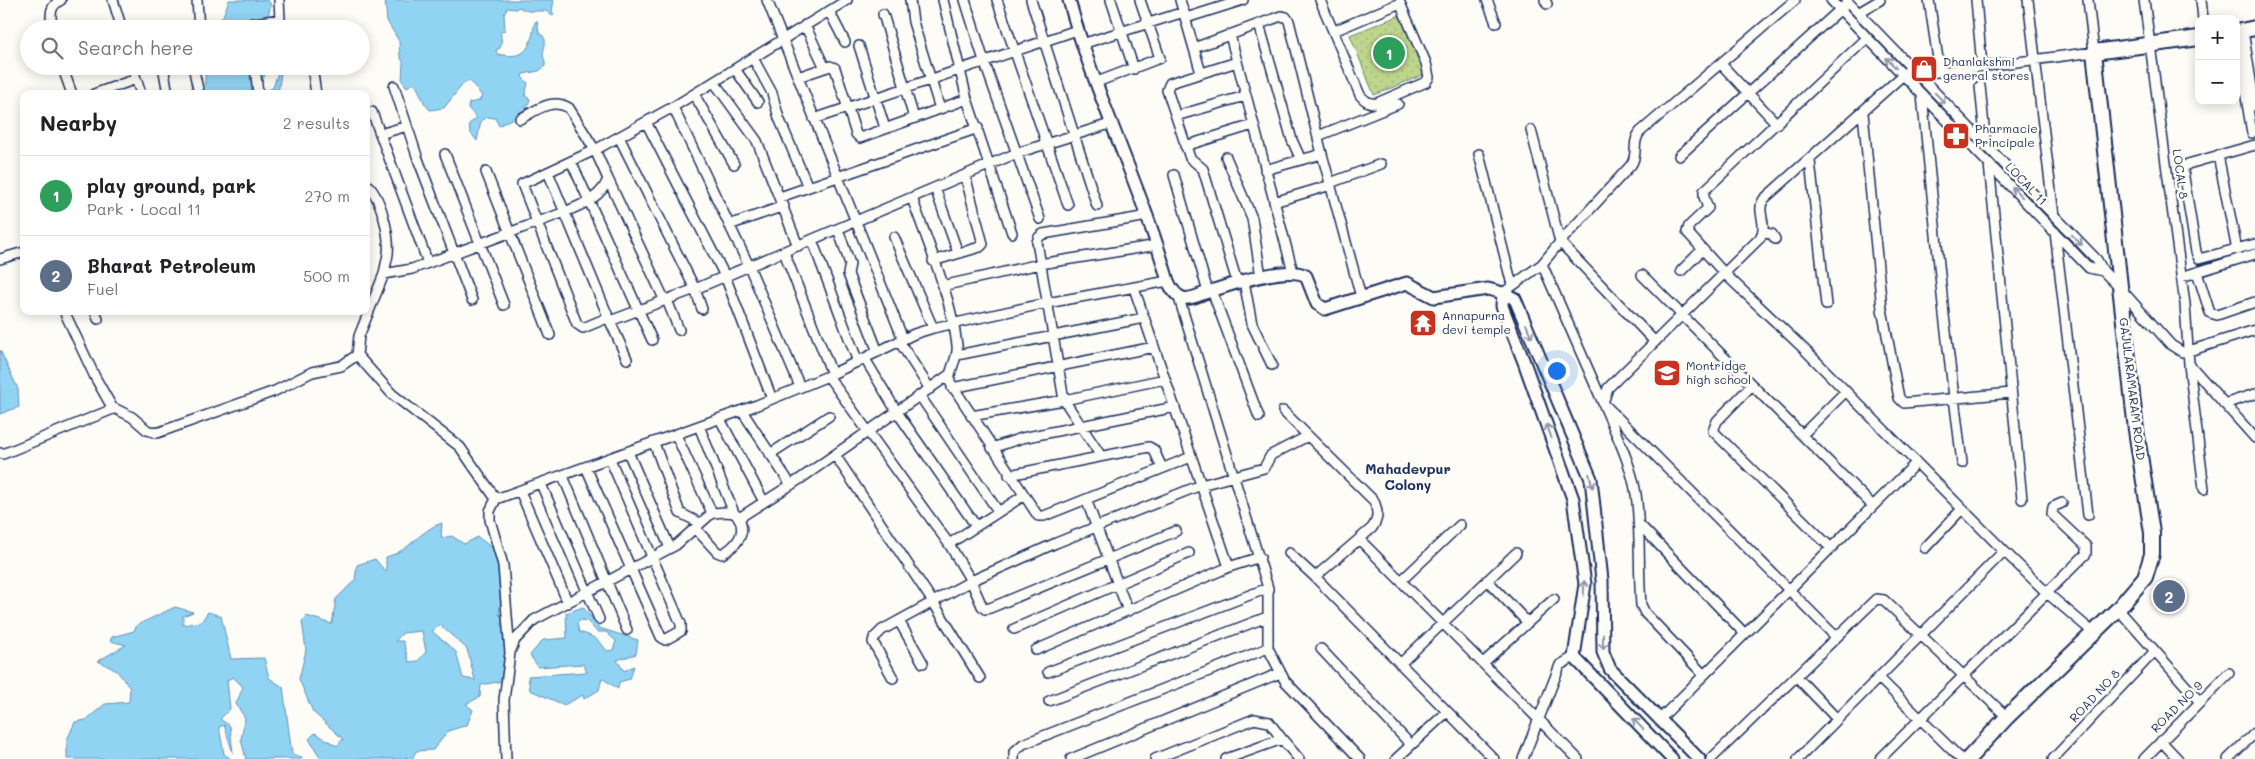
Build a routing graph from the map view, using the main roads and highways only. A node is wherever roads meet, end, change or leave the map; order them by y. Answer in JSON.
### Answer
{"nodes":[{"id":1,"x":2195,"y":38,"type":"edge"},
{"id":2,"x":1968,"y":759,"type":"edge"}],
"edges":[{"from":1,"to":2,"type":"main road","name":"GAJULARAMARAM ROAD"}]}
